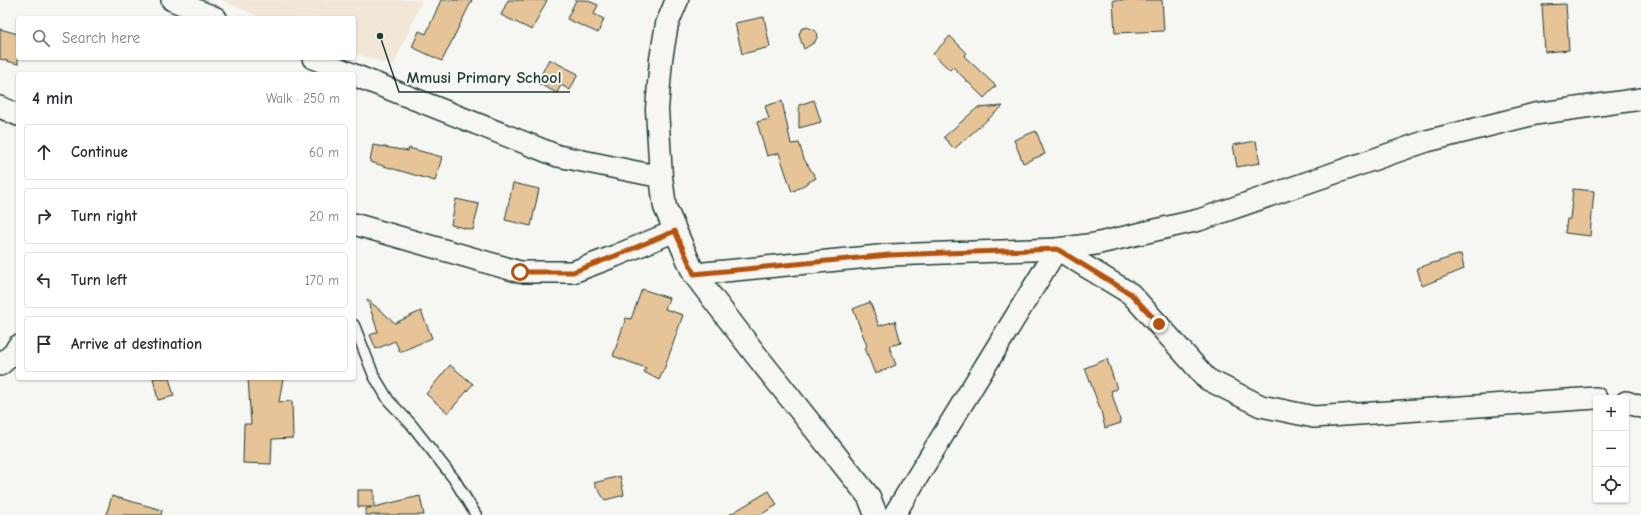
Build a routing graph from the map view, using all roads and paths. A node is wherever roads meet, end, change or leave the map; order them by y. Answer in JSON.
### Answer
{"nodes":[{"id":1,"x":172,"y":0,"type":"edge"},
{"id":2,"x":677,"y":0,"type":"edge"},
{"id":3,"x":211,"y":16,"type":"edge"},
{"id":4,"x":318,"y":60,"type":"edge"},
{"id":5,"x":348,"y":72,"type":"edge"},
{"id":6,"x":356,"y":75,"type":"edge"},
{"id":7,"x":1641,"y":99,"type":"edge"},
{"id":8,"x":0,"y":108,"type":"edge"},
{"id":9,"x":16,"y":114,"type":"edge"},
{"id":10,"x":660,"y":177,"type":"junction"},
{"id":11,"x":356,"y":225,"type":"edge"},
{"id":12,"x":675,"y":231,"type":"junction"},
{"id":13,"x":1057,"y":249,"type":"junction"},
{"id":14,"x":694,"y":274,"type":"junction"},
{"id":15,"x":356,"y":330,"type":"edge"},
{"id":16,"x":16,"y":350,"type":"edge"},
{"id":17,"x":0,"y":366,"type":"edge"},
{"id":18,"x":1593,"y":398,"type":"edge"},
{"id":19,"x":1629,"y":403,"type":"edge"},
{"id":20,"x":1641,"y":407,"type":"edge"},
{"id":21,"x":476,"y":515,"type":"edge"},
{"id":22,"x":876,"y":515,"type":"edge"},
{"id":23,"x":894,"y":515,"type":"edge"}],
"edges":[{"from":1,"to":3,"type":"street"},
{"from":2,"to":10,"type":"street"},
{"from":4,"to":5,"type":"street"},
{"from":6,"to":10,"type":"street"},
{"from":7,"to":13,"type":"street"},
{"from":8,"to":9,"type":"street"},
{"from":10,"to":12,"type":"street"},
{"from":11,"to":12,"type":"street"},
{"from":12,"to":14,"type":"street"},
{"from":13,"to":14,"type":"street"},
{"from":13,"to":18,"type":"street"},
{"from":13,"to":23,"type":"street"},
{"from":14,"to":22,"type":"street"},
{"from":15,"to":21,"type":"lane"},
{"from":16,"to":17,"type":"street"},
{"from":19,"to":20,"type":"street"}]}
